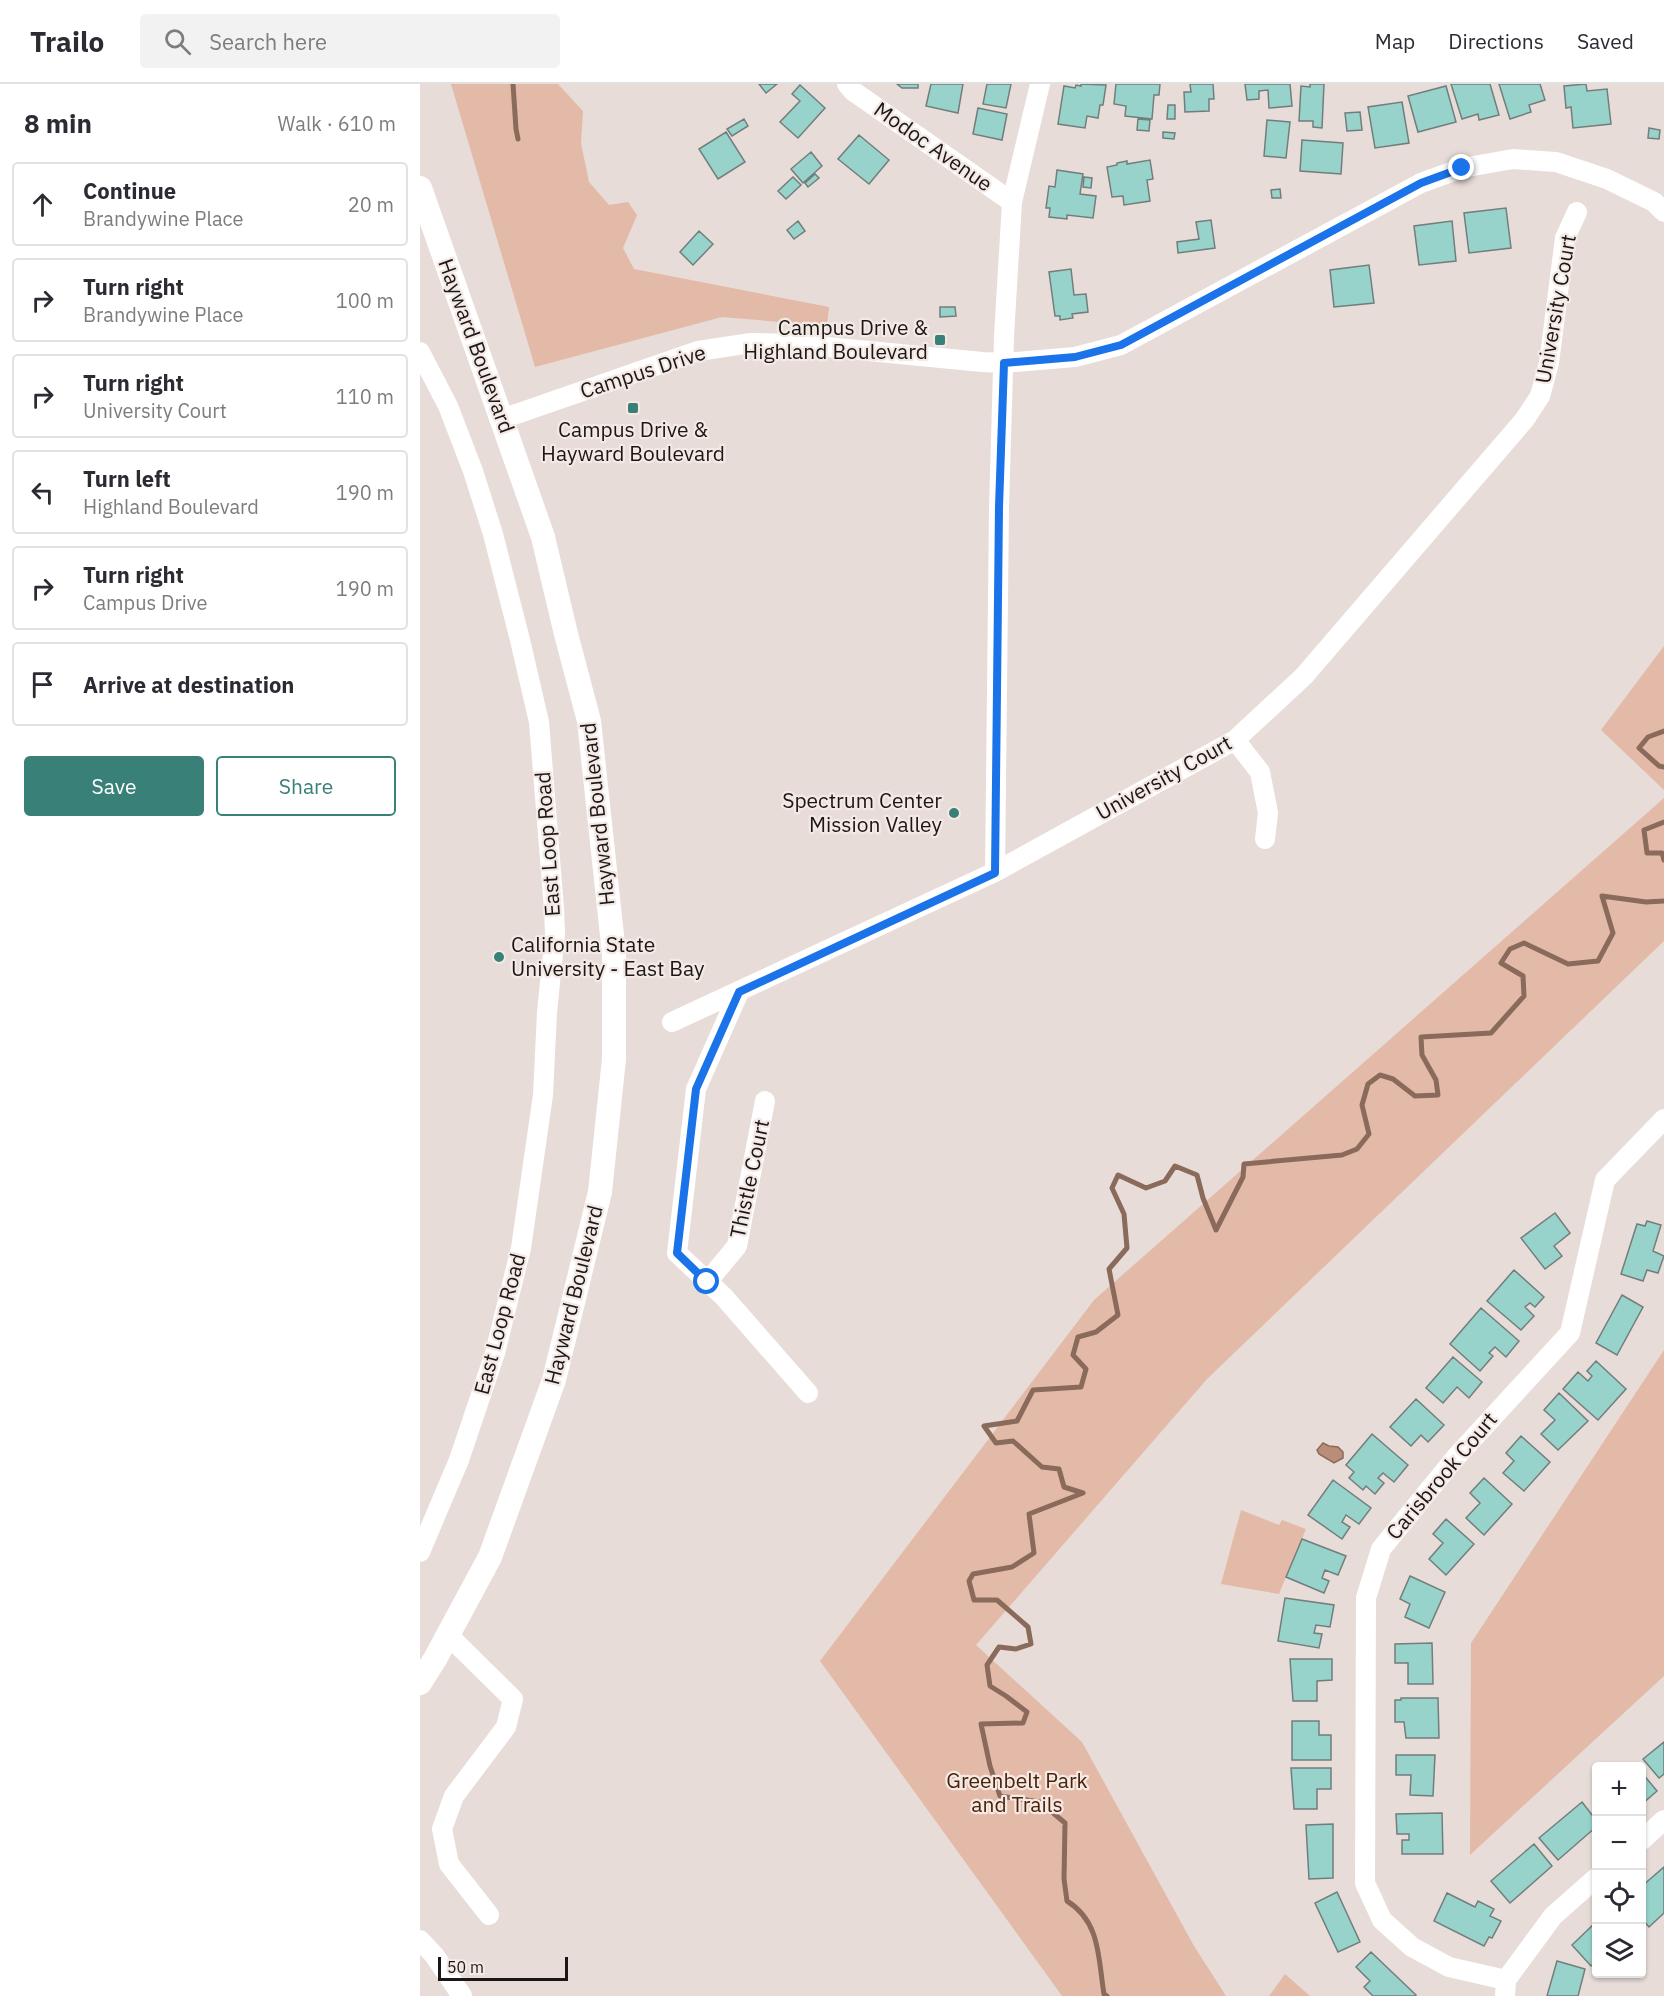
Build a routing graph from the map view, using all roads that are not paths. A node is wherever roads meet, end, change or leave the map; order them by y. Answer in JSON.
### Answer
{"nodes":[{"id":1,"x":1040,"y":84,"type":"edge"},
{"id":2,"x":850,"y":87,"type":"edge"},
{"id":3,"x":420,"y":188,"type":"edge"},
{"id":4,"x":1012,"y":202,"type":"junction"},
{"id":5,"x":1577,"y":212,"type":"dead end"},
{"id":6,"x":1664,"y":212,"type":"edge"},
{"id":7,"x":420,"y":352,"type":"edge"},
{"id":8,"x":1004,"y":363,"type":"junction"},
{"id":9,"x":502,"y":419,"type":"junction"},
{"id":10,"x":1235,"y":740,"type":"junction"},
{"id":11,"x":1264,"y":839,"type":"dead end"},
{"id":12,"x":995,"y":873,"type":"junction"},
{"id":13,"x":739,"y":992,"type":"junction"},
{"id":14,"x":672,"y":1022,"type":"dead end"},
{"id":15,"x":765,"y":1101,"type":"dead end"},
{"id":16,"x":1664,"y":1119,"type":"edge"},
{"id":17,"x":707,"y":1282,"type":"junction"},
{"id":18,"x":808,"y":1393,"type":"dead end"},
{"id":19,"x":420,"y":1552,"type":"edge"},
{"id":20,"x":448,"y":1635,"type":"junction"},
{"id":21,"x":420,"y":1683,"type":"edge"},
{"id":22,"x":1664,"y":1820,"type":"edge"},
{"id":23,"x":1646,"y":1835,"type":"edge"},
{"id":24,"x":1592,"y":1882,"type":"edge"},
{"id":25,"x":489,"y":1915,"type":"dead end"},
{"id":26,"x":420,"y":1941,"type":"edge"},
{"id":27,"x":1505,"y":1988,"type":"edge"},
{"id":28,"x":462,"y":1996,"type":"edge"}],
"edges":[{"from":1,"to":4,"type":"street"},
{"from":2,"to":4,"type":"street","name":"Modoc Avenue"},
{"from":3,"to":9,"type":"main road","name":"Hayward Boulevard"},
{"from":4,"to":8,"type":"street"},
{"from":5,"to":10,"type":"street","name":"University Court"},
{"from":6,"to":8,"type":"street","name":"Campus Drive"},
{"from":7,"to":19,"type":"street","name":"East Loop Road"},
{"from":8,"to":9,"type":"street","name":"Campus Drive"},
{"from":8,"to":12,"type":"street"},
{"from":9,"to":20,"type":"main road","name":"Hayward Boulevard"},
{"from":10,"to":11,"type":"street"},
{"from":10,"to":12,"type":"street","name":"University Court"},
{"from":12,"to":13,"type":"street","name":"University Court"},
{"from":13,"to":14,"type":"street","name":"University Court"},
{"from":13,"to":17,"type":"street"},
{"from":15,"to":17,"type":"street","name":"Thistle Court"},
{"from":16,"to":27,"type":"street","name":"Carisbrook Court"},
{"from":17,"to":18,"type":"street"},
{"from":20,"to":21,"type":"main road","name":"Hayward Boulevard"},
{"from":20,"to":25,"type":"street"},
{"from":22,"to":23,"type":"street"},
{"from":24,"to":27,"type":"street"},
{"from":26,"to":28,"type":"street"}]}
